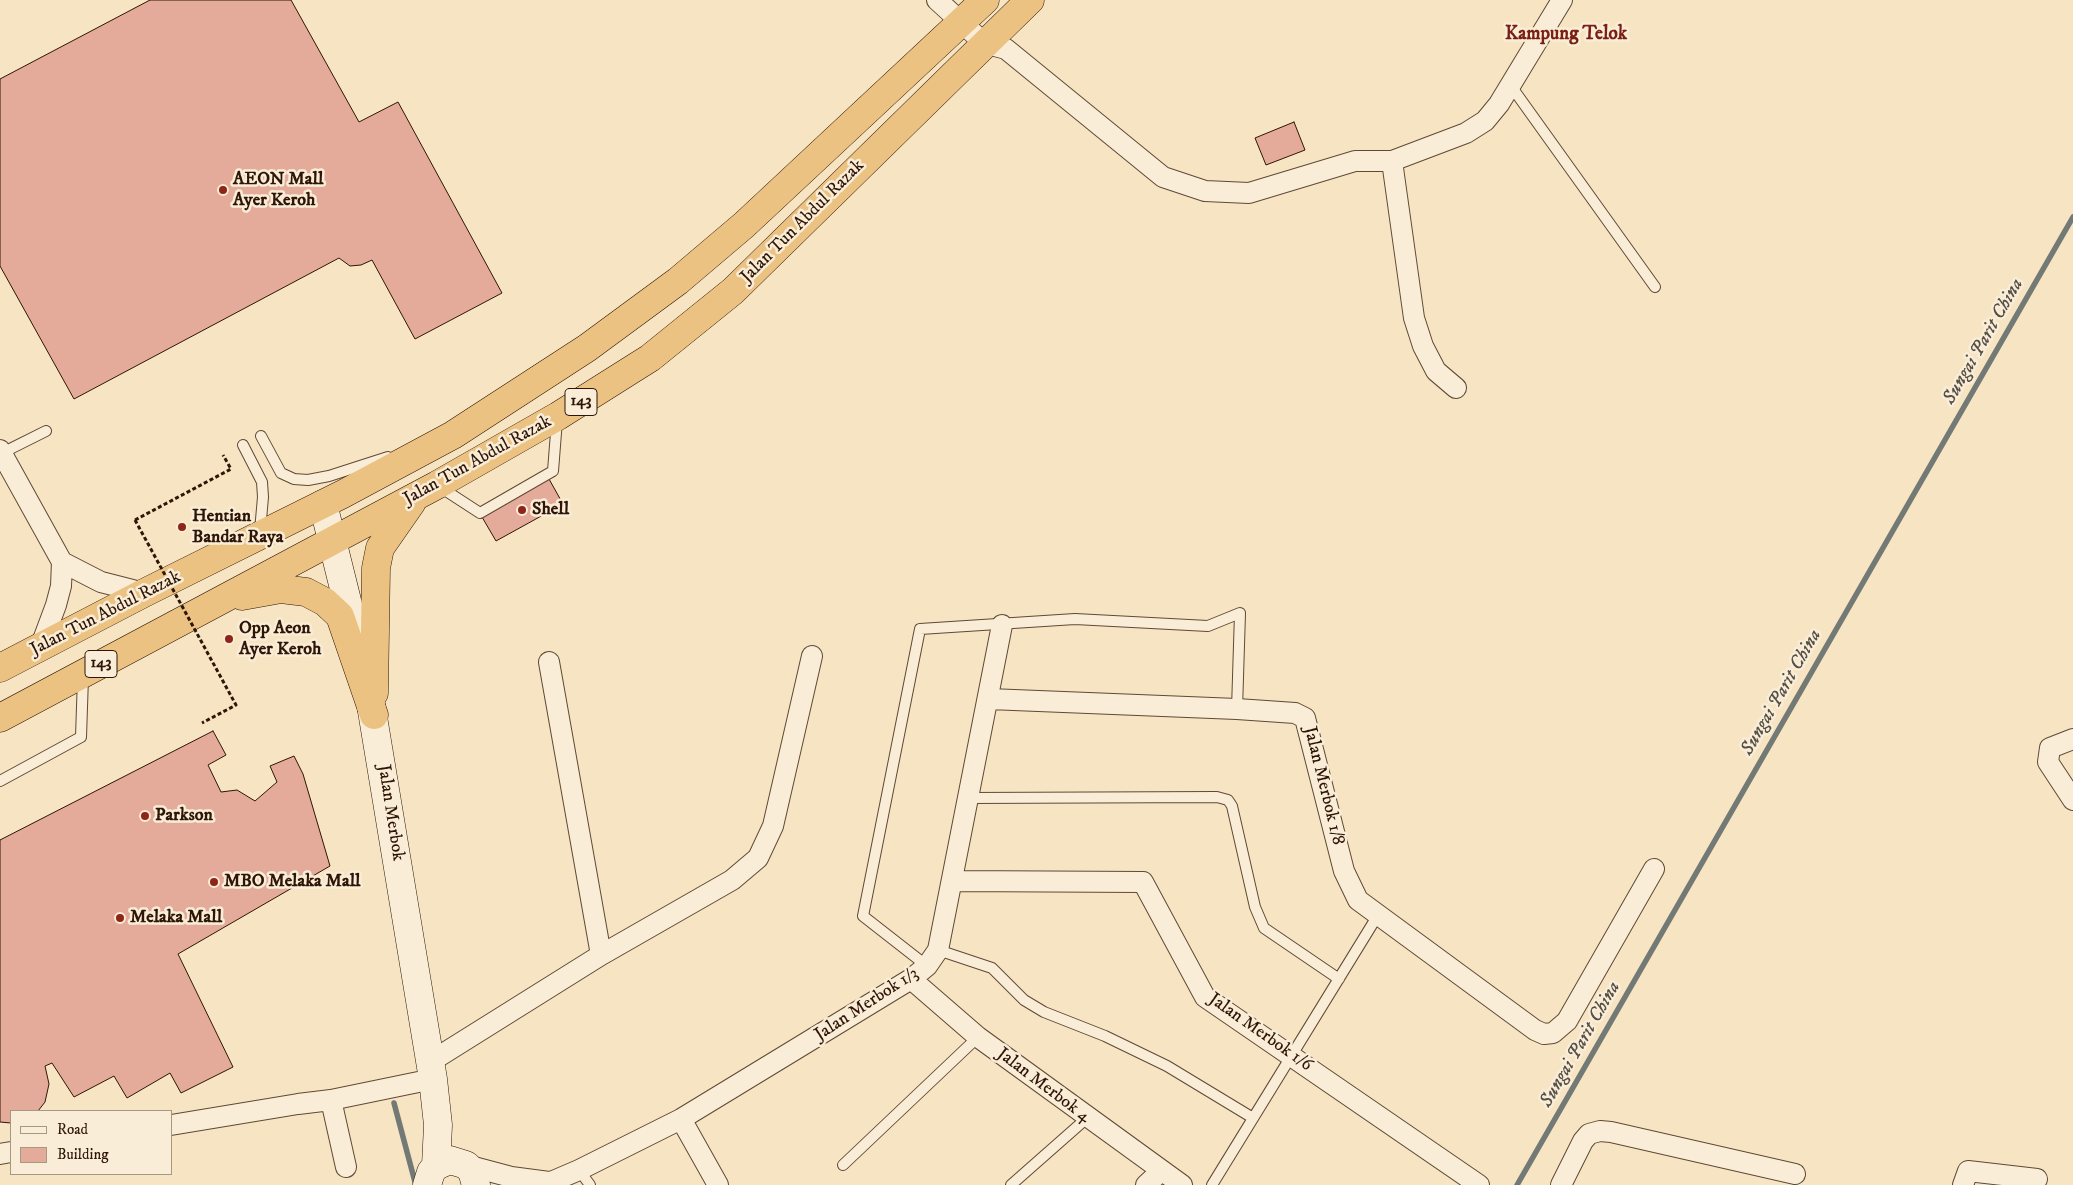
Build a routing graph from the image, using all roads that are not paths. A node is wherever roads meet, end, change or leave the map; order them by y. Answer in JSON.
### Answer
{"nodes":[{"id":1,"x":937,"y":0,"type":"edge"},
{"id":2,"x":1030,"y":0,"type":"edge"},
{"id":3,"x":1562,"y":0,"type":"edge"},
{"id":4,"x":974,"y":7,"type":"edge"},
{"id":5,"x":997,"y":40,"type":"junction"},
{"id":6,"x":1512,"y":86,"type":"junction"},
{"id":7,"x":1392,"y":161,"type":"junction"},
{"id":8,"x":1654,"y":287,"type":"dead end"},
{"id":9,"x":1456,"y":388,"type":"dead end"},
{"id":10,"x":558,"y":416,"type":"junction"},
{"id":11,"x":46,"y":431,"type":"dead end"},
{"id":12,"x":261,"y":436,"type":"dead end"},
{"id":13,"x":453,"y":436,"type":"junction"},
{"id":14,"x":243,"y":445,"type":"dead end"},
{"id":15,"x":1,"y":451,"type":"edge"},
{"id":16,"x":427,"y":490,"type":"junction"},
{"id":17,"x":323,"y":504,"type":"junction"},
{"id":18,"x":259,"y":537,"type":"junction"},
{"id":19,"x":333,"y":539,"type":"junction"},
{"id":20,"x":62,"y":562,"type":"junction"},
{"id":21,"x":144,"y":593,"type":"junction"},
{"id":22,"x":202,"y":609,"type":"junction"},
{"id":23,"x":1002,"y":625,"type":"junction"},
{"id":24,"x":40,"y":648,"type":"junction"},
{"id":25,"x":812,"y":656,"type":"dead end"},
{"id":26,"x":549,"y":662,"type":"dead end"},
{"id":27,"x":0,"y":668,"type":"edge"},
{"id":28,"x":83,"y":673,"type":"junction"},
{"id":29,"x":989,"y":699,"type":"junction"},
{"id":30,"x":1237,"y":709,"type":"junction"},
{"id":31,"x":374,"y":715,"type":"junction"},
{"id":32,"x":0,"y":718,"type":"edge"},
{"id":33,"x":2073,"y":739,"type":"edge"},
{"id":34,"x":0,"y":781,"type":"edge"},
{"id":35,"x":969,"y":798,"type":"junction"},
{"id":36,"x":2073,"y":800,"type":"edge"},
{"id":37,"x":1654,"y":869,"type":"dead end"},
{"id":38,"x":953,"y":881,"type":"junction"},
{"id":39,"x":1378,"y":915,"type":"junction"},
{"id":40,"x":938,"y":950,"type":"junction"},
{"id":41,"x":602,"y":955,"type":"junction"},
{"id":42,"x":927,"y":966,"type":"junction"},
{"id":43,"x":911,"y":979,"type":"junction"},
{"id":44,"x":1339,"y":979,"type":"junction"},
{"id":45,"x":978,"y":1037,"type":"junction"},
{"id":46,"x":1291,"y":1056,"type":"junction"},
{"id":47,"x":431,"y":1071,"type":"junction"},
{"id":48,"x":331,"y":1100,"type":"junction"},
{"id":49,"x":1087,"y":1118,"type":"junction"},
{"id":50,"x":1253,"y":1118,"type":"junction"},
{"id":51,"x":681,"y":1119,"type":"junction"},
{"id":52,"x":172,"y":1125,"type":"edge"},
{"id":53,"x":843,"y":1165,"type":"dead end"},
{"id":54,"x":346,"y":1167,"type":"dead end"},
{"id":55,"x":1161,"y":1171,"type":"junction"},
{"id":56,"x":453,"y":1172,"type":"edge"},
{"id":57,"x":585,"y":1177,"type":"edge"},
{"id":58,"x":1793,"y":1180,"type":"edge"},
{"id":59,"x":2036,"y":1182,"type":"edge"},
{"id":60,"x":543,"y":1183,"type":"edge"},
{"id":61,"x":718,"y":1185,"type":"edge"},
{"id":62,"x":1011,"y":1185,"type":"edge"},
{"id":63,"x":1146,"y":1185,"type":"edge"},
{"id":64,"x":1182,"y":1185,"type":"edge"},
{"id":65,"x":1212,"y":1185,"type":"edge"},
{"id":66,"x":1480,"y":1185,"type":"edge"},
{"id":67,"x":1561,"y":1185,"type":"edge"},
{"id":68,"x":1963,"y":1185,"type":"edge"}],
"edges":[{"from":1,"to":4,"type":"street"},
{"from":2,"to":5,"type":"highway","name":"Jalan Tun Abdul Razak","number":"143"},
{"from":3,"to":6,"type":"street"},
{"from":4,"to":5,"type":"street"},
{"from":4,"to":13,"type":"highway","name":"Jalan Tun Abdul Razak","number":"143"},
{"from":5,"to":7,"type":"street"},
{"from":5,"to":10,"type":"highway","name":"Jalan Tun Abdul Razak","number":"143"},
{"from":6,"to":7,"type":"street"},
{"from":6,"to":8,"type":"lane"},
{"from":7,"to":9,"type":"street"},
{"from":10,"to":16,"type":"highway","name":"Jalan Tun Abdul Razak","number":"143"},
{"from":10,"to":16,"type":"lane"},
{"from":11,"to":15,"type":"lane"},
{"from":12,"to":13,"type":"lane"},
{"from":13,"to":17,"type":"highway","name":"Jalan Tun Abdul Razak","number":"143"},
{"from":14,"to":18,"type":"lane"},
{"from":15,"to":20,"type":"street"},
{"from":16,"to":19,"type":"highway","name":"Jalan Tun Abdul Razak","number":"143"},
{"from":16,"to":31,"type":"highway"},
{"from":17,"to":18,"type":"highway","name":"Jalan Tun Abdul Razak","number":"143"},
{"from":17,"to":19,"type":"street","name":"Jalan Merbok"},
{"from":18,"to":21,"type":"highway","name":"Jalan Tun Abdul Razak","number":"143"},
{"from":19,"to":22,"type":"highway","name":"Jalan Tun Abdul Razak","number":"143"},
{"from":19,"to":31,"type":"street","name":"Jalan Merbok"},
{"from":20,"to":21,"type":"street"},
{"from":20,"to":24,"type":"street"},
{"from":21,"to":24,"type":"highway","name":"Jalan Tun Abdul Razak","number":"143"},
{"from":22,"to":28,"type":"highway","name":"Jalan Tun Abdul Razak","number":"143"},
{"from":22,"to":31,"type":"highway"},
{"from":23,"to":29,"type":"street","name":"Jalan Merbok 1/3"},
{"from":23,"to":30,"type":"lane"},
{"from":23,"to":42,"type":"lane"},
{"from":24,"to":27,"type":"highway","name":"Jalan Tun Abdul Razak","number":"143"},
{"from":25,"to":41,"type":"street"},
{"from":26,"to":41,"type":"street"},
{"from":28,"to":32,"type":"highway","name":"Jalan Tun Abdul Razak","number":"143"},
{"from":28,"to":34,"type":"lane"},
{"from":29,"to":30,"type":"street","name":"Jalan Merbok 1/8"},
{"from":29,"to":35,"type":"street","name":"Jalan Merbok 1/3"},
{"from":30,"to":39,"type":"street","name":"Jalan Merbok 1/8"},
{"from":31,"to":47,"type":"street","name":"Jalan Merbok"},
{"from":33,"to":36,"type":"street"},
{"from":35,"to":38,"type":"street","name":"Jalan Merbok 1/3"},
{"from":35,"to":44,"type":"lane"},
{"from":37,"to":39,"type":"street","name":"Jalan Merbok 1/8"},
{"from":38,"to":40,"type":"street","name":"Jalan Merbok 1/3"},
{"from":38,"to":46,"type":"street","name":"Jalan Merbok 1/6"},
{"from":39,"to":44,"type":"lane"},
{"from":40,"to":42,"type":"street","name":"Jalan Merbok 1/3"},
{"from":40,"to":50,"type":"lane"},
{"from":41,"to":47,"type":"street"},
{"from":42,"to":43,"type":"street","name":"Jalan Merbok 1/3"},
{"from":43,"to":45,"type":"street","name":"Jalan Merbok 4"},
{"from":43,"to":51,"type":"street","name":"Jalan Merbok 1/3"},
{"from":44,"to":46,"type":"lane"},
{"from":45,"to":49,"type":"street","name":"Jalan Merbok 4"},
{"from":45,"to":53,"type":"lane"},
{"from":46,"to":50,"type":"lane"},
{"from":46,"to":66,"type":"street","name":"Jalan Merbok 1/6"},
{"from":47,"to":48,"type":"street"},
{"from":47,"to":56,"type":"street","name":"Jalan Merbok"},
{"from":48,"to":52,"type":"street"},
{"from":48,"to":54,"type":"street"},
{"from":49,"to":55,"type":"street","name":"Jalan Merbok 4"},
{"from":49,"to":62,"type":"lane"},
{"from":50,"to":65,"type":"lane"},
{"from":51,"to":57,"type":"street","name":"Jalan Merbok 1/3"},
{"from":51,"to":61,"type":"street"},
{"from":55,"to":63,"type":"street"},
{"from":55,"to":64,"type":"street","name":"Jalan Merbok 4"},
{"from":56,"to":60,"type":"street","name":"Jalan Merbok 1/3"},
{"from":57,"to":60,"type":"street","name":"Jalan Merbok 1/3"},
{"from":58,"to":67,"type":"street"},
{"from":59,"to":68,"type":"street"}]}
